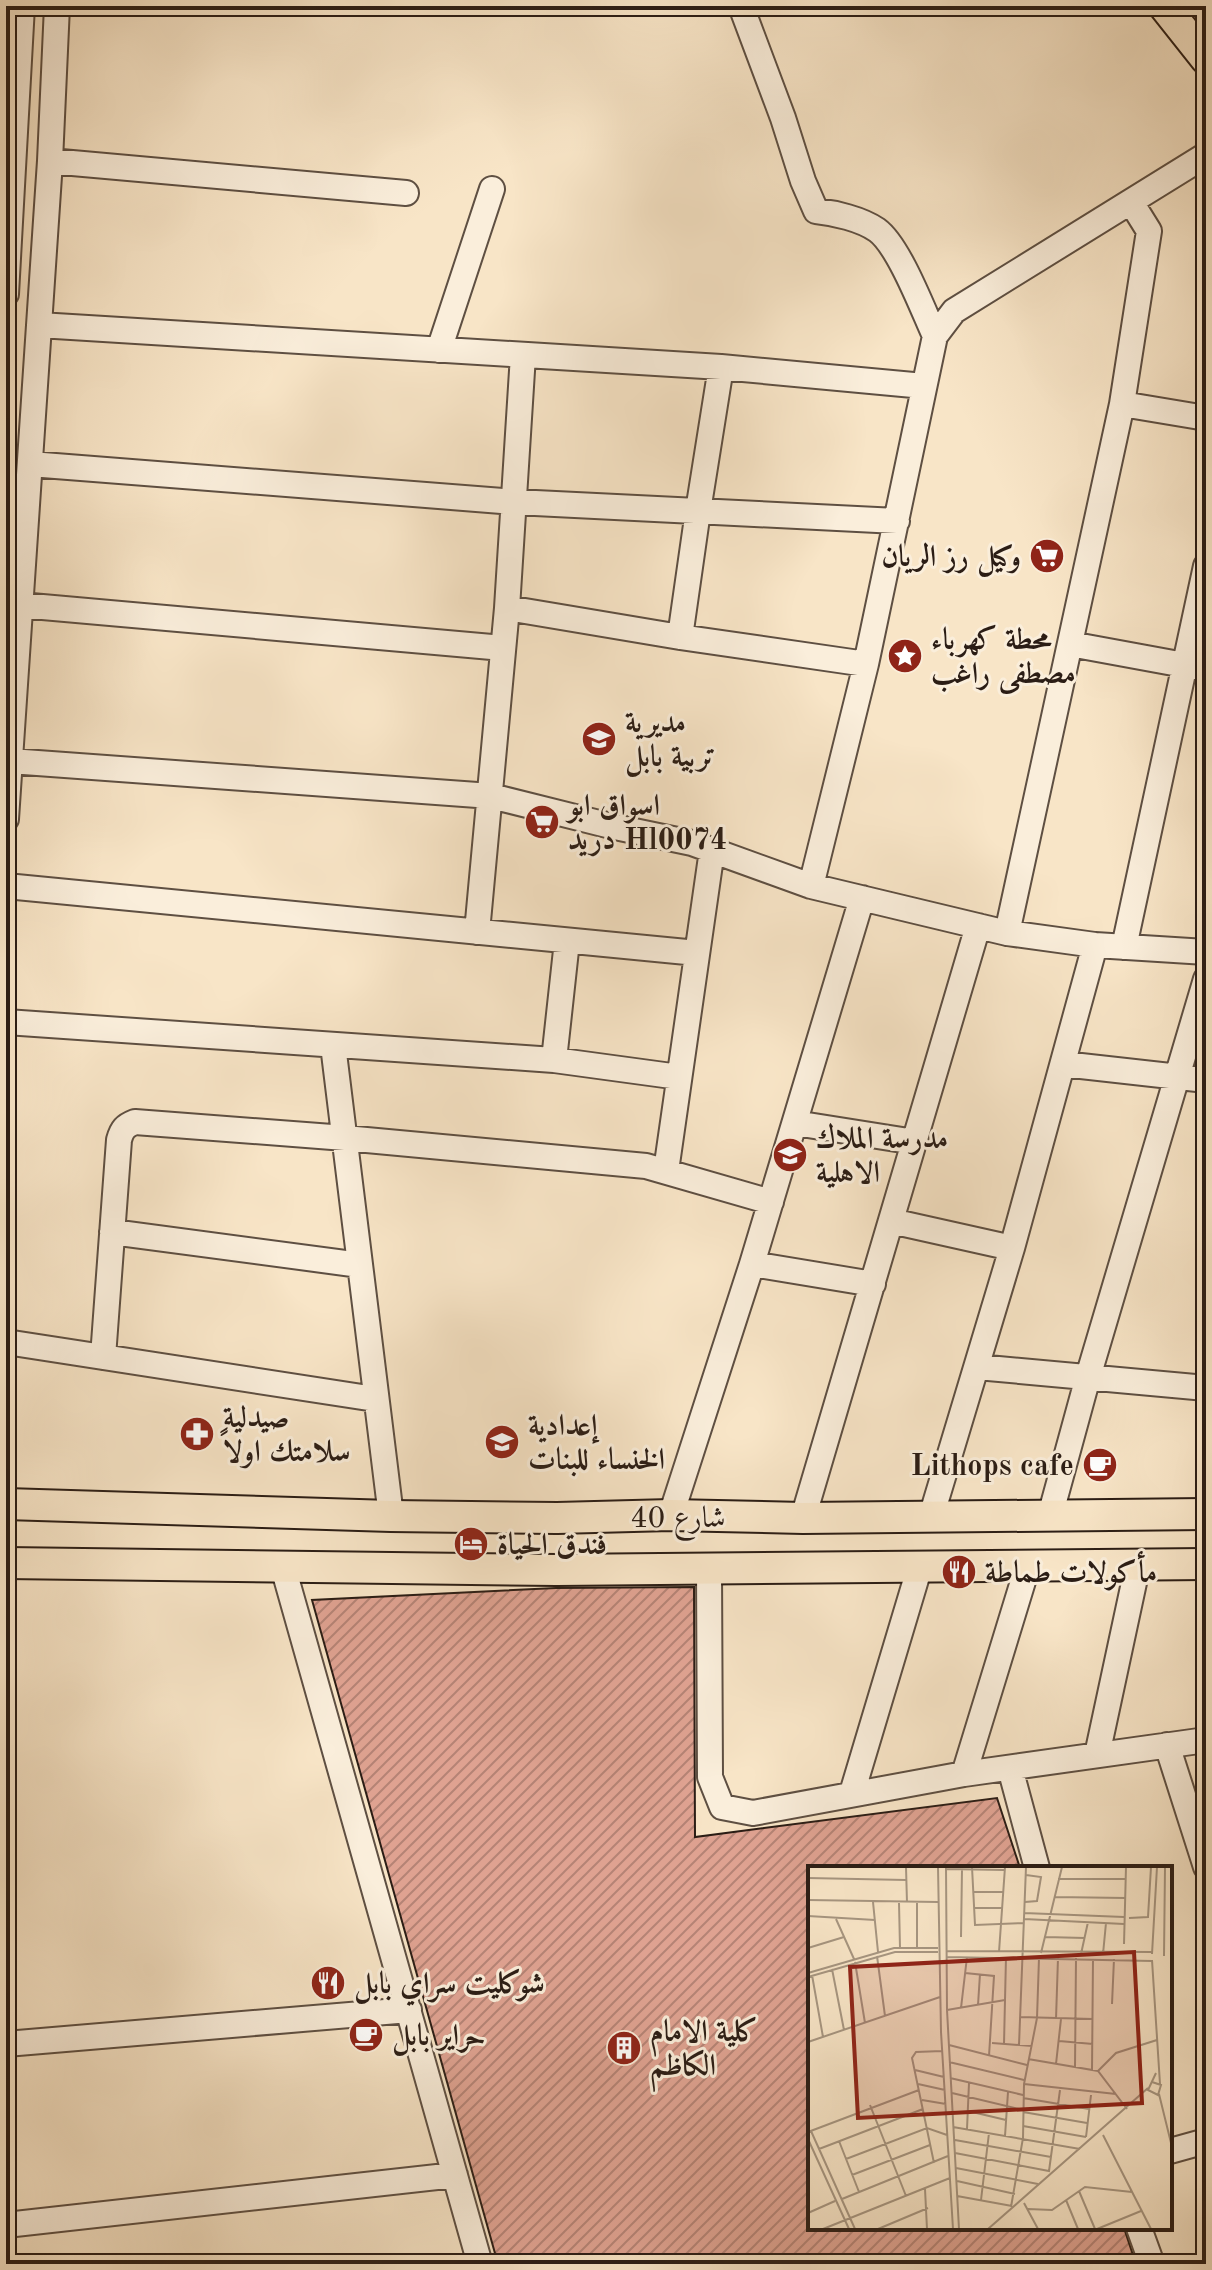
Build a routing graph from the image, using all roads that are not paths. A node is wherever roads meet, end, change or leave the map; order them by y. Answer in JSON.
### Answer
{"nodes":[{"id":1,"x":22,"y":6,"type":"edge"},
{"id":2,"x":57,"y":6,"type":"edge"},
{"id":3,"x":741,"y":6,"type":"edge"},
{"id":4,"x":1164,"y":6,"type":"edge"},
{"id":5,"x":1206,"y":59,"type":"edge"},
{"id":6,"x":1206,"y":155,"type":"edge"},
{"id":7,"x":50,"y":161,"type":"junction"},
{"id":8,"x":492,"y":189,"type":"dead end"},
{"id":9,"x":406,"y":193,"type":"dead end"},
{"id":10,"x":1131,"y":202,"type":"junction"},
{"id":11,"x":8,"y":242,"type":"edge"},
{"id":12,"x":6,"y":294,"type":"edge"},
{"id":13,"x":39,"y":325,"type":"junction"},
{"id":14,"x":935,"y":336,"type":"junction"},
{"id":15,"x":439,"y":350,"type":"junction"},
{"id":16,"x":523,"y":355,"type":"junction"},
{"id":17,"x":721,"y":367,"type":"junction"},
{"id":18,"x":924,"y":386,"type":"junction"},
{"id":19,"x":1122,"y":404,"type":"junction"},
{"id":20,"x":1206,"y":418,"type":"edge"},
{"id":21,"x":30,"y":464,"type":"junction"},
{"id":22,"x":515,"y":502,"type":"junction"},
{"id":23,"x":698,"y":511,"type":"junction"},
{"id":24,"x":897,"y":521,"type":"junction"},
{"id":25,"x":1206,"y":566,"type":"edge"},
{"id":26,"x":20,"y":605,"type":"junction"},
{"id":27,"x":507,"y":608,"type":"junction"},
{"id":28,"x":680,"y":637,"type":"junction"},
{"id":29,"x":1070,"y":644,"type":"junction"},
{"id":30,"x":503,"y":648,"type":"junction"},
{"id":31,"x":866,"y":664,"type":"junction"},
{"id":32,"x":1195,"y":667,"type":"edge"},
{"id":33,"x":10,"y":761,"type":"junction"},
{"id":34,"x":491,"y":796,"type":"junction"},
{"id":35,"x":6,"y":819,"type":"edge"},
{"id":36,"x":712,"y":850,"type":"junction"},
{"id":37,"x":6,"y":886,"type":"edge"},
{"id":38,"x":811,"y":886,"type":"junction"},
{"id":39,"x":862,"y":898,"type":"junction"},
{"id":40,"x":978,"y":926,"type":"junction"},
{"id":41,"x":477,"y":932,"type":"junction"},
{"id":42,"x":1007,"y":933,"type":"junction"},
{"id":43,"x":567,"y":941,"type":"junction"},
{"id":44,"x":1095,"y":945,"type":"junction"},
{"id":45,"x":1124,"y":947,"type":"junction"},
{"id":46,"x":1206,"y":952,"type":"edge"},
{"id":47,"x":697,"y":953,"type":"junction"},
{"id":48,"x":1206,"y":979,"type":"edge"},
{"id":49,"x":6,"y":1022,"type":"edge"},
{"id":50,"x":333,"y":1045,"type":"junction"},
{"id":51,"x":554,"y":1060,"type":"junction"},
{"id":52,"x":1063,"y":1064,"type":"junction"},
{"id":53,"x":679,"y":1077,"type":"junction"},
{"id":54,"x":1177,"y":1077,"type":"junction"},
{"id":55,"x":1206,"y":1080,"type":"edge"},
{"id":56,"x":795,"y":1123,"type":"junction"},
{"id":57,"x":345,"y":1138,"type":"junction"},
{"id":58,"x":915,"y":1142,"type":"junction"},
{"id":59,"x":666,"y":1171,"type":"junction"},
{"id":60,"x":771,"y":1202,"type":"junction"},
{"id":61,"x":891,"y":1221,"type":"junction"},
{"id":62,"x":112,"y":1232,"type":"junction"},
{"id":63,"x":1012,"y":1248,"type":"junction"},
{"id":64,"x":752,"y":1264,"type":"junction"},
{"id":65,"x":360,"y":1265,"type":"junction"},
{"id":66,"x":873,"y":1284,"type":"junction"},
{"id":67,"x":6,"y":1342,"type":"edge"},
{"id":68,"x":103,"y":1357,"type":"junction"},
{"id":69,"x":977,"y":1367,"type":"junction"},
{"id":70,"x":1088,"y":1377,"type":"junction"},
{"id":71,"x":1204,"y":1383,"type":"edge"},
{"id":72,"x":375,"y":1399,"type":"junction"},
{"id":73,"x":6,"y":1504,"type":"edge"},
{"id":74,"x":1206,"y":1514,"type":"edge"},
{"id":75,"x":671,"y":1515,"type":"junction"},
{"id":76,"x":391,"y":1516,"type":"junction"},
{"id":77,"x":975,"y":1516,"type":"junction"},
{"id":78,"x":1043,"y":1516,"type":"junction"},
{"id":79,"x":931,"y":1517,"type":"junction"},
{"id":80,"x":803,"y":1518,"type":"junction"},
{"id":81,"x":6,"y":1563,"type":"edge"},
{"id":82,"x":1138,"y":1564,"type":"junction"},
{"id":83,"x":1206,"y":1564,"type":"edge"},
{"id":84,"x":970,"y":1565,"type":"junction"},
{"id":85,"x":1031,"y":1565,"type":"junction"},
{"id":86,"x":920,"y":1566,"type":"junction"},
{"id":87,"x":283,"y":1567,"type":"junction"},
{"id":88,"x":709,"y":1569,"type":"junction"},
{"id":89,"x":1206,"y":1740,"type":"edge"},
{"id":90,"x":1167,"y":1745,"type":"junction"},
{"id":91,"x":1097,"y":1755,"type":"junction"},
{"id":92,"x":1010,"y":1768,"type":"junction"},
{"id":93,"x":964,"y":1774,"type":"junction"},
{"id":94,"x":852,"y":1793,"type":"junction"},
{"id":95,"x":1036,"y":1866,"type":"edge"},
{"id":96,"x":1206,"y":1867,"type":"edge"},
{"id":97,"x":409,"y":2010,"type":"junction"},
{"id":98,"x":6,"y":2044,"type":"edge"},
{"id":99,"x":1206,"y":2141,"type":"edge"},
{"id":100,"x":1172,"y":2150,"type":"edge"},
{"id":101,"x":455,"y":2175,"type":"junction"},
{"id":102,"x":6,"y":2225,"type":"edge"},
{"id":103,"x":1140,"y":2230,"type":"edge"},
{"id":104,"x":480,"y":2264,"type":"edge"},
{"id":105,"x":1152,"y":2264,"type":"edge"}],
"edges":[{"from":1,"to":11,"type":"street"},
{"from":2,"to":7,"type":"street"},
{"from":3,"to":14,"type":"street"},
{"from":4,"to":5,"type":"main road"},
{"from":6,"to":10,"type":"street"},
{"from":7,"to":9,"type":"street"},
{"from":7,"to":13,"type":"street"},
{"from":8,"to":15,"type":"street"},
{"from":10,"to":14,"type":"street"},
{"from":10,"to":19,"type":"street"},
{"from":11,"to":12,"type":"street"},
{"from":13,"to":15,"type":"street"},
{"from":13,"to":21,"type":"street"},
{"from":14,"to":18,"type":"street"},
{"from":15,"to":16,"type":"street"},
{"from":16,"to":17,"type":"street"},
{"from":16,"to":22,"type":"street"},
{"from":17,"to":18,"type":"street"},
{"from":17,"to":23,"type":"street"},
{"from":18,"to":24,"type":"street"},
{"from":19,"to":20,"type":"street"},
{"from":19,"to":29,"type":"street"},
{"from":21,"to":22,"type":"street"},
{"from":21,"to":26,"type":"street"},
{"from":22,"to":23,"type":"street"},
{"from":22,"to":27,"type":"street"},
{"from":23,"to":24,"type":"street"},
{"from":23,"to":28,"type":"street"},
{"from":24,"to":31,"type":"street"},
{"from":25,"to":32,"type":"street"},
{"from":26,"to":30,"type":"street"},
{"from":26,"to":33,"type":"street"},
{"from":27,"to":28,"type":"street"},
{"from":27,"to":30,"type":"street"},
{"from":28,"to":31,"type":"street"},
{"from":29,"to":32,"type":"street"},
{"from":29,"to":42,"type":"street"},
{"from":30,"to":34,"type":"street"},
{"from":31,"to":38,"type":"street"},
{"from":32,"to":45,"type":"street"},
{"from":33,"to":34,"type":"street"},
{"from":33,"to":35,"type":"street"},
{"from":34,"to":36,"type":"street"},
{"from":34,"to":41,"type":"street"},
{"from":36,"to":38,"type":"street"},
{"from":36,"to":47,"type":"street"},
{"from":37,"to":41,"type":"street"},
{"from":38,"to":39,"type":"street"},
{"from":39,"to":40,"type":"street"},
{"from":39,"to":56,"type":"street"},
{"from":40,"to":42,"type":"street"},
{"from":40,"to":58,"type":"street"},
{"from":41,"to":43,"type":"street"},
{"from":42,"to":44,"type":"street"},
{"from":43,"to":47,"type":"street"},
{"from":43,"to":51,"type":"street"},
{"from":44,"to":45,"type":"street"},
{"from":44,"to":52,"type":"street"},
{"from":45,"to":46,"type":"street"},
{"from":47,"to":53,"type":"street"},
{"from":48,"to":54,"type":"street"},
{"from":49,"to":50,"type":"street"},
{"from":50,"to":51,"type":"street"},
{"from":50,"to":57,"type":"street"},
{"from":51,"to":53,"type":"street"},
{"from":52,"to":54,"type":"street"},
{"from":52,"to":63,"type":"street"},
{"from":53,"to":59,"type":"street"},
{"from":54,"to":55,"type":"street"},
{"from":54,"to":70,"type":"street"},
{"from":56,"to":58,"type":"street"},
{"from":56,"to":60,"type":"street"},
{"from":57,"to":59,"type":"street"},
{"from":57,"to":62,"type":"street"},
{"from":57,"to":65,"type":"street"},
{"from":58,"to":61,"type":"street"},
{"from":59,"to":60,"type":"street"},
{"from":60,"to":64,"type":"street"},
{"from":61,"to":63,"type":"street"},
{"from":61,"to":66,"type":"street"},
{"from":62,"to":65,"type":"street"},
{"from":62,"to":68,"type":"street"},
{"from":63,"to":69,"type":"street"},
{"from":64,"to":66,"type":"street"},
{"from":64,"to":75,"type":"street"},
{"from":65,"to":72,"type":"street"},
{"from":66,"to":80,"type":"street"},
{"from":67,"to":68,"type":"street"},
{"from":68,"to":72,"type":"street"},
{"from":69,"to":70,"type":"street"},
{"from":69,"to":79,"type":"street"},
{"from":70,"to":71,"type":"street"},
{"from":70,"to":78,"type":"street"},
{"from":72,"to":76,"type":"street"},
{"from":73,"to":76,"type":"main road","name":"شارع 40"},
{"from":74,"to":78,"type":"main road","name":"شارع 40"},
{"from":75,"to":76,"type":"main road","name":"شارع 40"},
{"from":75,"to":80,"type":"main road","name":"شارع 40"},
{"from":77,"to":78,"type":"main road","name":"شارع 40"},
{"from":77,"to":79,"type":"main road","name":"شارع 40"},
{"from":77,"to":84,"type":"main road"},
{"from":78,"to":85,"type":"main road"},
{"from":79,"to":80,"type":"main road","name":"شارع 40"},
{"from":81,"to":87,"type":"main road","name":"شارع 40"},
{"from":82,"to":83,"type":"main road","name":"شارع 40"},
{"from":82,"to":85,"type":"main road","name":"شارع 40"},
{"from":82,"to":91,"type":"street"},
{"from":84,"to":85,"type":"main road","name":"شارع 40"},
{"from":84,"to":86,"type":"main road","name":"شارع 40"},
{"from":85,"to":93,"type":"street"},
{"from":86,"to":88,"type":"main road","name":"شارع 40"},
{"from":86,"to":94,"type":"street"},
{"from":87,"to":88,"type":"main road","name":"شارع 40"},
{"from":87,"to":97,"type":"street"},
{"from":88,"to":94,"type":"street"},
{"from":89,"to":90,"type":"street"},
{"from":90,"to":91,"type":"street"},
{"from":90,"to":96,"type":"street"},
{"from":91,"to":92,"type":"street"},
{"from":92,"to":93,"type":"street"},
{"from":92,"to":95,"type":"street"},
{"from":93,"to":94,"type":"street"},
{"from":97,"to":98,"type":"street"},
{"from":97,"to":101,"type":"street"},
{"from":99,"to":100,"type":"street"},
{"from":101,"to":102,"type":"street"},
{"from":101,"to":104,"type":"street"},
{"from":103,"to":105,"type":"street"}]}
